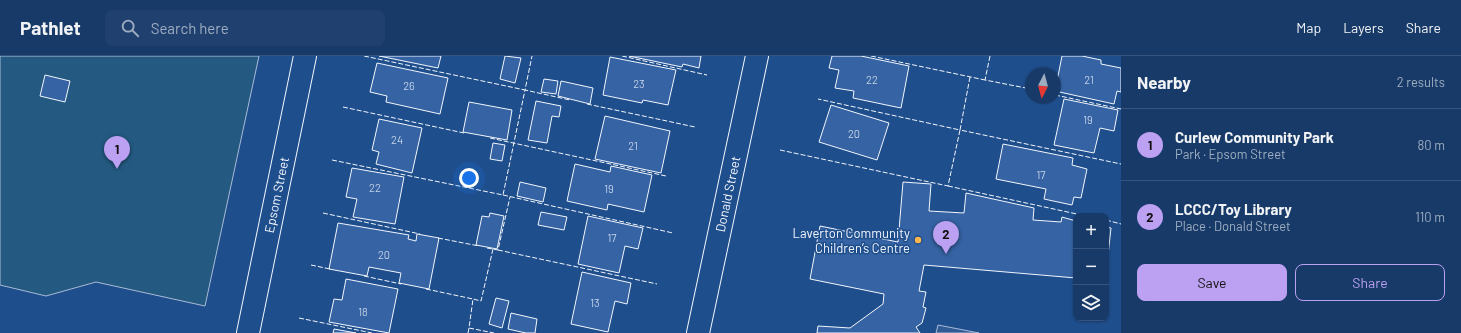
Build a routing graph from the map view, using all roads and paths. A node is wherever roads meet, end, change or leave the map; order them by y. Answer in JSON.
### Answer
{"nodes":[{"id":1,"x":305,"y":56,"type":"edge"},
{"id":2,"x":757,"y":56,"type":"edge"},
{"id":3,"x":248,"y":333,"type":"edge"},
{"id":4,"x":698,"y":333,"type":"edge"}],
"edges":[{"from":1,"to":3,"type":"street","name":"Epsom Street"},
{"from":2,"to":4,"type":"street","name":"Donald Street"}]}
